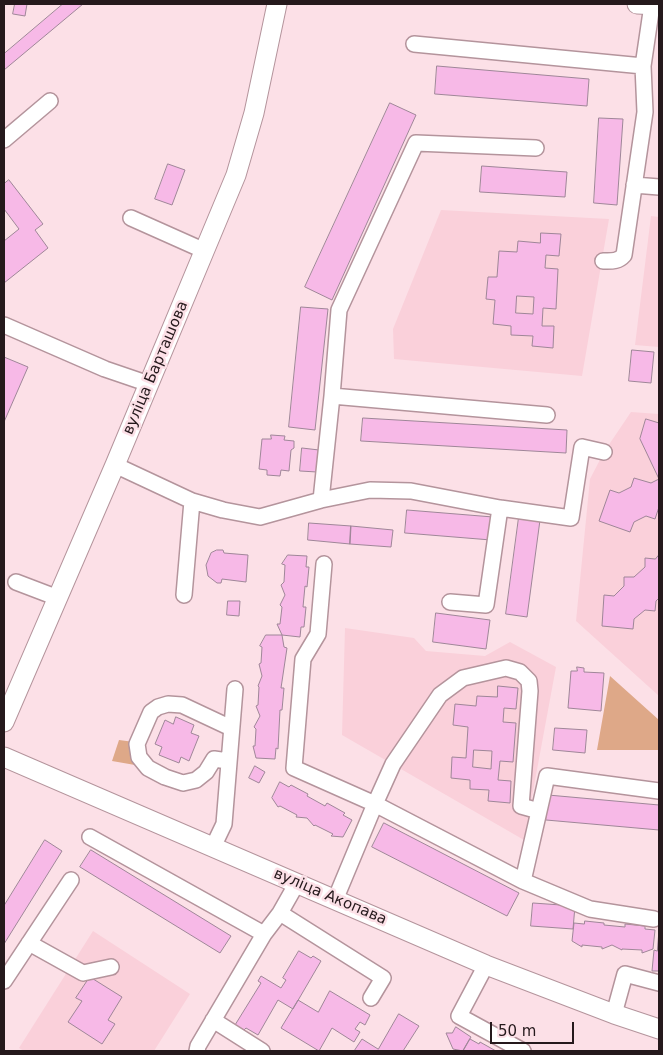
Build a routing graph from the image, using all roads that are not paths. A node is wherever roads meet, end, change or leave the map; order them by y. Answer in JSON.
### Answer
{"nodes":[{"id":1,"x":277,"y":4,"type":"edge"},
{"id":2,"x":649,"y":5,"type":"edge"},
{"id":3,"x":414,"y":44,"type":"dead end"},
{"id":4,"x":643,"y":66,"type":"junction"},
{"id":5,"x":50,"y":102,"type":"dead end"},
{"id":6,"x":652,"y":113,"type":"edge"},
{"id":7,"x":4,"y":140,"type":"edge"},
{"id":8,"x":536,"y":148,"type":"dead end"},
{"id":9,"x":634,"y":185,"type":"junction"},
{"id":10,"x":659,"y":187,"type":"edge"},
{"id":11,"x":131,"y":218,"type":"dead end"},
{"id":12,"x":205,"y":251,"type":"junction"},
{"id":13,"x":603,"y":261,"type":"dead end"},
{"id":14,"x":4,"y":325,"type":"edge"},
{"id":15,"x":149,"y":384,"type":"junction"},
{"id":16,"x":332,"y":396,"type":"junction"},
{"id":17,"x":547,"y":415,"type":"dead end"},
{"id":18,"x":604,"y":452,"type":"dead end"},
{"id":19,"x":115,"y":465,"type":"junction"},
{"id":20,"x":321,"y":500,"type":"junction"},
{"id":21,"x":192,"y":501,"type":"junction"},
{"id":22,"x":500,"y":508,"type":"junction"},
{"id":23,"x":324,"y":564,"type":"dead end"},
{"id":24,"x":16,"y":582,"type":"dead end"},
{"id":25,"x":184,"y":595,"type":"dead end"},
{"id":26,"x":58,"y":598,"type":"junction"},
{"id":27,"x":450,"y":602,"type":"dead end"},
{"id":28,"x":235,"y":688,"type":"dead end"},
{"id":29,"x":4,"y":722,"type":"edge"},
{"id":30,"x":231,"y":728,"type":"junction"},
{"id":31,"x":4,"y":757,"type":"edge"},
{"id":32,"x":228,"y":761,"type":"junction"},
{"id":33,"x":659,"y":791,"type":"edge"},
{"id":34,"x":375,"y":804,"type":"junction"},
{"id":35,"x":539,"y":811,"type":"junction"},
{"id":36,"x":90,"y":837,"type":"dead end"},
{"id":37,"x":213,"y":847,"type":"junction"},
{"id":38,"x":71,"y":880,"type":"dead end"},
{"id":39,"x":523,"y":881,"type":"junction"},
{"id":40,"x":297,"y":883,"type":"junction"},
{"id":41,"x":336,"y":900,"type":"junction"},
{"id":42,"x":280,"y":913,"type":"junction"},
{"id":43,"x":654,"y":919,"type":"dead end"},
{"id":44,"x":264,"y":934,"type":"junction"},
{"id":45,"x":29,"y":943,"type":"junction"},
{"id":46,"x":486,"y":964,"type":"junction"},
{"id":47,"x":111,"y":967,"type":"dead end"},
{"id":48,"x":4,"y":981,"type":"edge"},
{"id":49,"x":659,"y":983,"type":"edge"},
{"id":50,"x":371,"y":998,"type":"dead end"},
{"id":51,"x":614,"y":1014,"type":"junction"},
{"id":52,"x":214,"y":1020,"type":"junction"},
{"id":53,"x":659,"y":1028,"type":"edge"},
{"id":54,"x":197,"y":1051,"type":"edge"},
{"id":55,"x":262,"y":1051,"type":"edge"},
{"id":56,"x":523,"y":1051,"type":"edge"}],
"edges":[{"from":1,"to":12,"type":"main road","name":"вуліца Барташова"},
{"from":2,"to":4,"type":"lane"},
{"from":3,"to":4,"type":"lane"},
{"from":4,"to":6,"type":"lane"},
{"from":5,"to":7,"type":"lane"},
{"from":6,"to":9,"type":"lane"},
{"from":8,"to":16,"type":"lane"},
{"from":9,"to":10,"type":"lane"},
{"from":9,"to":13,"type":"lane"},
{"from":11,"to":12,"type":"lane"},
{"from":12,"to":15,"type":"main road","name":"вуліца Барташова"},
{"from":14,"to":15,"type":"lane"},
{"from":15,"to":19,"type":"main road","name":"вуліца Барташова"},
{"from":16,"to":17,"type":"lane"},
{"from":16,"to":20,"type":"lane"},
{"from":18,"to":22,"type":"lane"},
{"from":19,"to":21,"type":"lane"},
{"from":19,"to":26,"type":"main road","name":"вуліца Барташова"},
{"from":20,"to":21,"type":"lane"},
{"from":20,"to":22,"type":"lane"},
{"from":21,"to":25,"type":"lane"},
{"from":22,"to":27,"type":"lane"},
{"from":23,"to":34,"type":"lane"},
{"from":24,"to":26,"type":"lane"},
{"from":26,"to":29,"type":"main road","name":"вуліца Барташова"},
{"from":28,"to":30,"type":"lane"},
{"from":30,"to":32,"type":"lane"},
{"from":30,"to":32,"type":"lane"},
{"from":31,"to":37,"type":"main road","name":"вуліца Акопава"},
{"from":32,"to":37,"type":"lane"},
{"from":33,"to":35,"type":"lane"},
{"from":34,"to":35,"type":"lane"},
{"from":34,"to":39,"type":"lane"},
{"from":34,"to":41,"type":"lane"},
{"from":35,"to":39,"type":"lane"},
{"from":36,"to":44,"type":"lane"},
{"from":37,"to":40,"type":"main road","name":"вуліца Акопава"},
{"from":38,"to":45,"type":"lane"},
{"from":39,"to":43,"type":"lane"},
{"from":40,"to":41,"type":"main road","name":"вуліца Акопава"},
{"from":40,"to":42,"type":"lane"},
{"from":41,"to":46,"type":"main road","name":"вуліца Акопава"},
{"from":42,"to":44,"type":"lane"},
{"from":42,"to":50,"type":"lane"},
{"from":44,"to":52,"type":"lane"},
{"from":45,"to":47,"type":"lane"},
{"from":45,"to":48,"type":"lane"},
{"from":46,"to":51,"type":"main road","name":"вуліца Акопава"},
{"from":46,"to":56,"type":"lane"},
{"from":49,"to":51,"type":"lane"},
{"from":51,"to":53,"type":"main road","name":"вуліца Акопава"},
{"from":52,"to":54,"type":"lane"},
{"from":52,"to":55,"type":"lane"}]}
